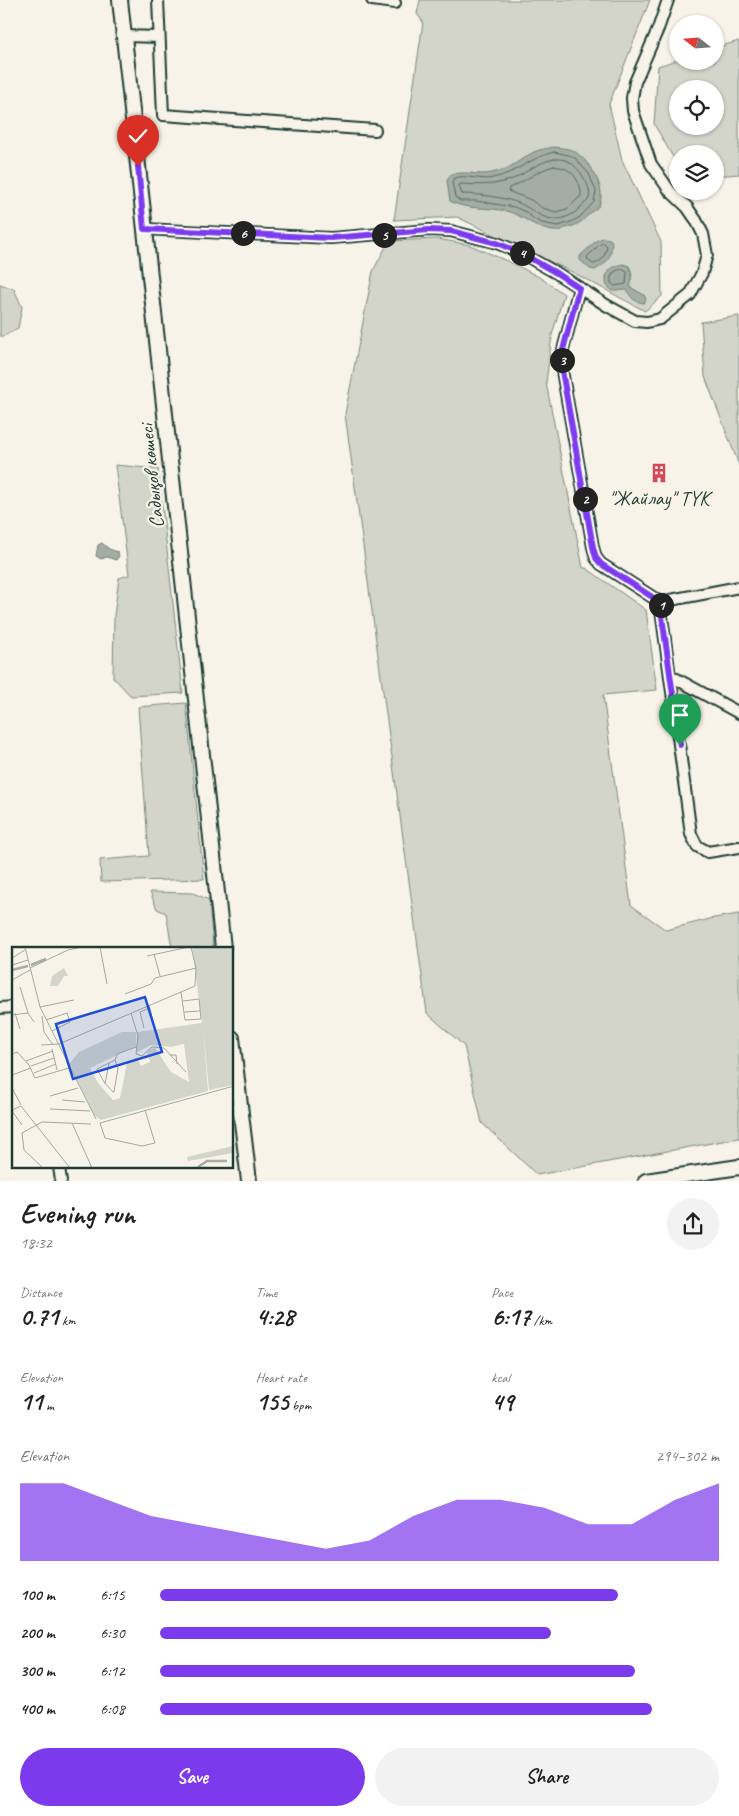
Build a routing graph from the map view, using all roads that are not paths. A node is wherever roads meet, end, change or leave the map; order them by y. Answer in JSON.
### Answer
{"nodes":[{"id":1,"x":120,"y":0,"type":"edge"},
{"id":2,"x":158,"y":0,"type":"edge"},
{"id":3,"x":372,"y":0,"type":"edge"},
{"id":4,"x":668,"y":0,"type":"edge"},
{"id":5,"x":395,"y":3,"type":"dead end"},
{"id":6,"x":124,"y":36,"type":"junction"},
{"id":7,"x":159,"y":37,"type":"junction"},
{"id":8,"x":376,"y":130,"type":"dead end"},
{"id":9,"x":144,"y":229,"type":"junction"},
{"id":10,"x":579,"y":288,"type":"junction"},
{"id":11,"x":739,"y":587,"type":"edge"},
{"id":12,"x":660,"y":602,"type":"junction"},
{"id":13,"x":671,"y":676,"type":"junction"},
{"id":14,"x":739,"y":713,"type":"edge"},
{"id":15,"x":739,"y":847,"type":"edge"},
{"id":16,"x":223,"y":947,"type":"edge"},
{"id":17,"x":234,"y":1055,"type":"edge"},
{"id":18,"x":739,"y":1167,"type":"edge"},
{"id":19,"x":59,"y":1168,"type":"edge"},
{"id":20,"x":61,"y":1181,"type":"edge"},
{"id":21,"x":249,"y":1181,"type":"edge"},
{"id":22,"x":646,"y":1181,"type":"edge"}],
"edges":[{"from":1,"to":6,"type":"street","name":"Садықов көшесі"},
{"from":2,"to":7,"type":"street"},
{"from":3,"to":5,"type":"street"},
{"from":4,"to":10,"type":"street"},
{"from":6,"to":7,"type":"street"},
{"from":6,"to":9,"type":"street","name":"Садықов көшесі"},
{"from":7,"to":8,"type":"street"},
{"from":9,"to":10,"type":"street"},
{"from":9,"to":16,"type":"street","name":"Садықов көшесі"},
{"from":10,"to":12,"type":"street"},
{"from":11,"to":12,"type":"street"},
{"from":12,"to":13,"type":"street"},
{"from":13,"to":14,"type":"street"},
{"from":13,"to":15,"type":"street"},
{"from":17,"to":21,"type":"street"},
{"from":18,"to":22,"type":"street"},
{"from":19,"to":20,"type":"street"}]}
